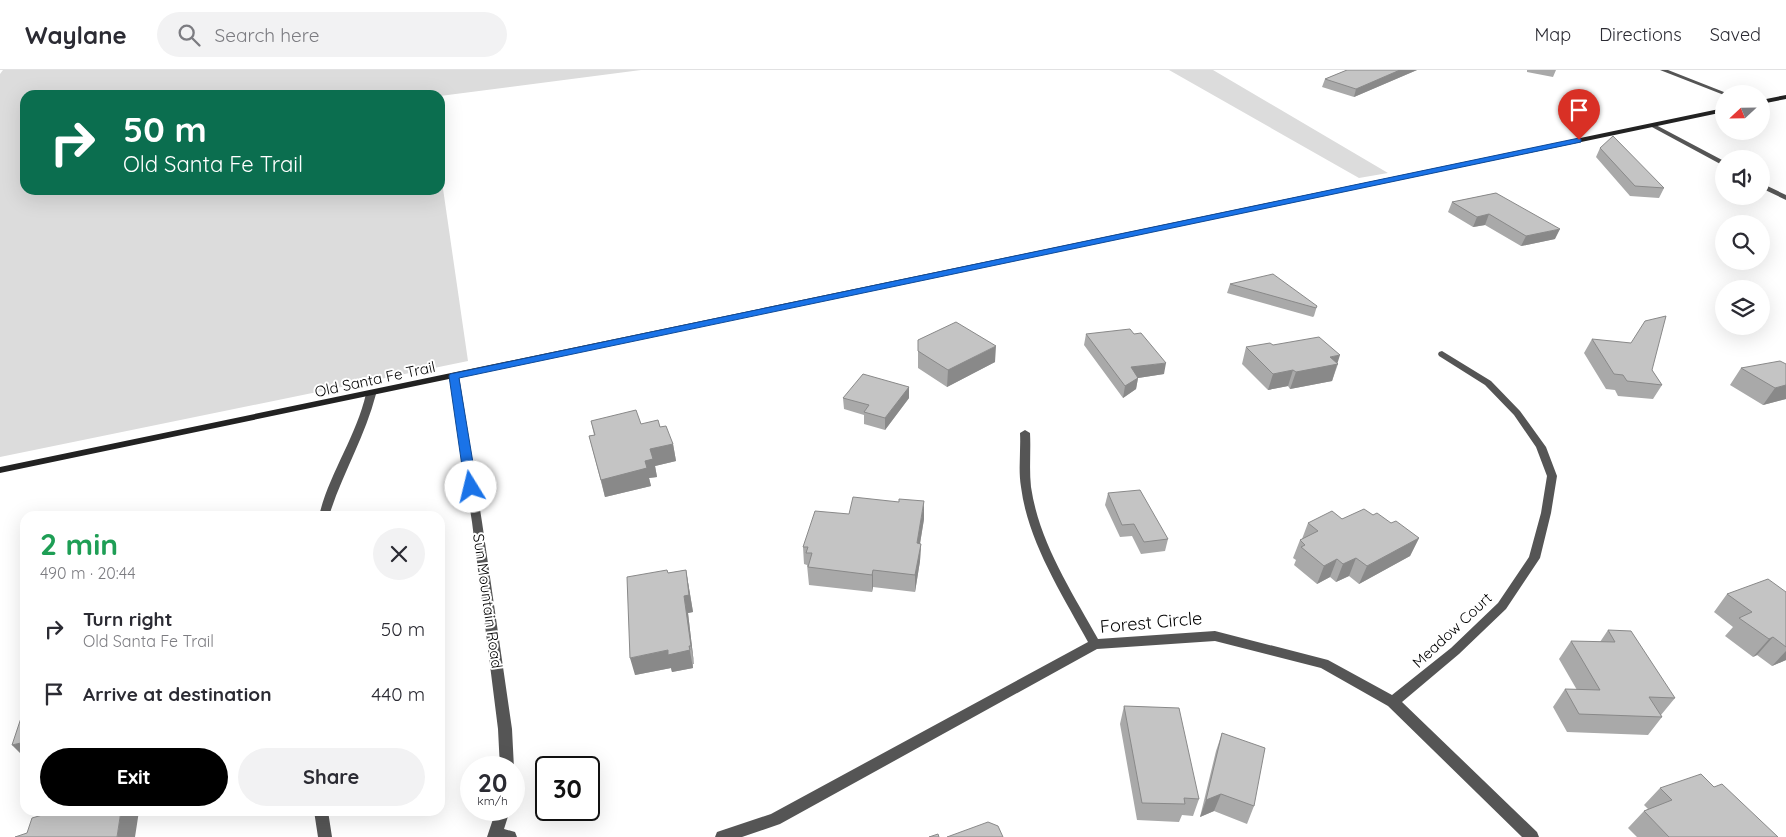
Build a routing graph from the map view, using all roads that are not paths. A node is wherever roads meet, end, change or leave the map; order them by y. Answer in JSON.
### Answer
{"nodes":[{"id":1,"x":1663,"y":70,"type":"edge"},
{"id":2,"x":1715,"y":90,"type":"edge"},
{"id":3,"x":1786,"y":97,"type":"edge"},
{"id":4,"x":1770,"y":100,"type":"edge"},
{"id":5,"x":1715,"y":112,"type":"edge"},
{"id":6,"x":1652,"y":125,"type":"junction"},
{"id":7,"x":1715,"y":159,"type":"edge"},
{"id":8,"x":1770,"y":190,"type":"edge"},
{"id":9,"x":1786,"y":198,"type":"edge"},
{"id":10,"x":1442,"y":354,"type":"dead end"},
{"id":11,"x":454,"y":376,"type":"junction"},
{"id":12,"x":371,"y":394,"type":"junction"},
{"id":13,"x":1025,"y":433,"type":"dead end"},
{"id":14,"x":0,"y":470,"type":"edge"},
{"id":15,"x":326,"y":511,"type":"edge"},
{"id":16,"x":1095,"y":644,"type":"junction"},
{"id":17,"x":1393,"y":702,"type":"junction"},
{"id":18,"x":507,"y":756,"type":"edge"},
{"id":19,"x":323,"y":816,"type":"edge"},
{"id":20,"x":502,"y":821,"type":"edge"},
{"id":21,"x":500,"y":836,"type":"edge"},
{"id":22,"x":325,"y":837,"type":"edge"},
{"id":23,"x":722,"y":837,"type":"edge"},
{"id":24,"x":1532,"y":837,"type":"edge"}],
"edges":[{"from":1,"to":2,"type":"street"},
{"from":3,"to":4,"type":"street"},
{"from":5,"to":6,"type":"street","name":"Old Santa Fe Trail"},
{"from":6,"to":7,"type":"street"},
{"from":6,"to":11,"type":"street","name":"Old Santa Fe Trail"},
{"from":8,"to":9,"type":"street"},
{"from":10,"to":17,"type":"street","name":"Meadow Court"},
{"from":11,"to":12,"type":"street","name":"Old Santa Fe Trail"},
{"from":11,"to":18,"type":"street","name":"Sun Mountain Road"},
{"from":12,"to":14,"type":"street","name":"Old Santa Fe Trail"},
{"from":12,"to":15,"type":"street"},
{"from":13,"to":16,"type":"street"},
{"from":16,"to":17,"type":"street","name":"Forest Circle"},
{"from":16,"to":23,"type":"street","name":"Forest Circle"},
{"from":17,"to":24,"type":"street","name":"Forest Circle"},
{"from":19,"to":22,"type":"street"},
{"from":20,"to":21,"type":"street"}]}
